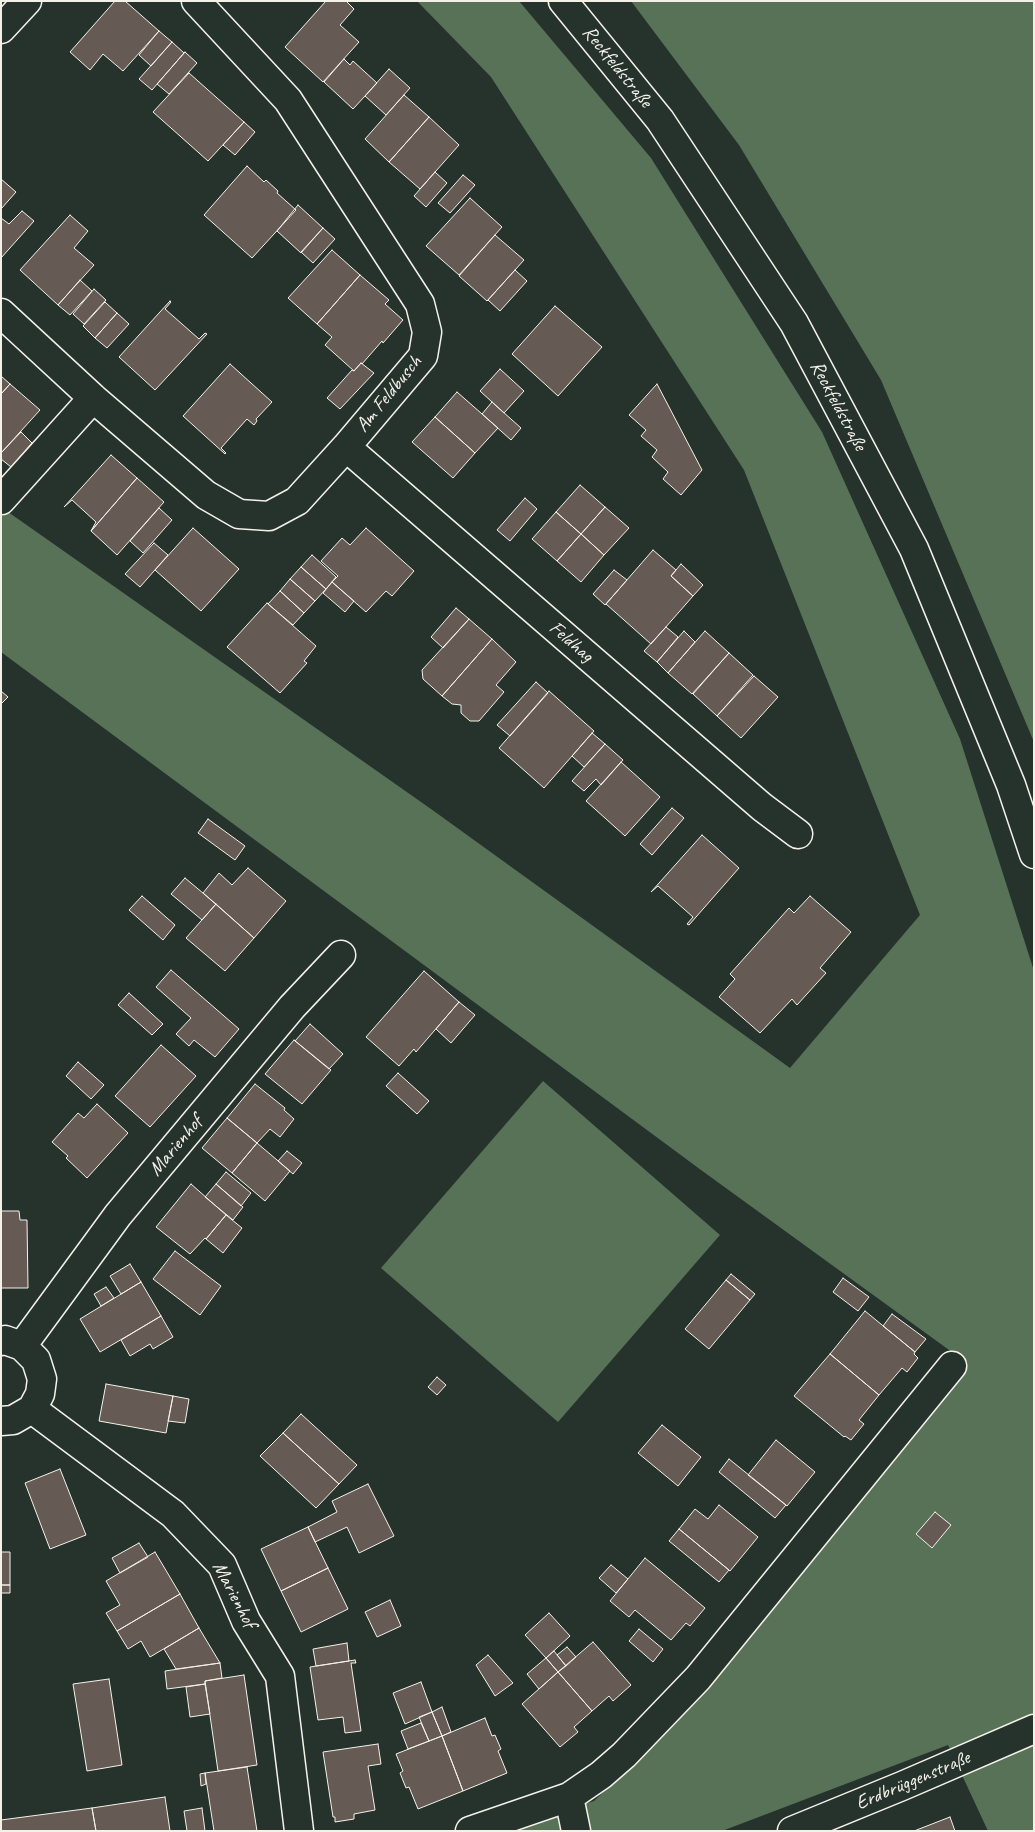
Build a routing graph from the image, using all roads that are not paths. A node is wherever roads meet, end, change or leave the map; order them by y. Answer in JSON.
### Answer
{"nodes":[{"id":1,"x":196,"y":1,"type":"edge"},
{"id":2,"x":563,"y":1,"type":"edge"},
{"id":3,"x":1,"y":313,"type":"edge"},
{"id":4,"x":93,"y":398,"type":"junction"},
{"id":5,"x":346,"y":447,"type":"junction"},
{"id":6,"x":1,"y":500,"type":"edge"},
{"id":7,"x":798,"y":834,"type":"dead end"},
{"id":8,"x":1034,"y":854,"type":"edge"},
{"id":9,"x":341,"y":955,"type":"dead end"},
{"id":10,"x":12,"y":1343,"type":"edge"},
{"id":11,"x":952,"y":1366,"type":"dead end"},
{"id":12,"x":32,"y":1409,"type":"junction"},
{"id":13,"x":1,"y":1421,"type":"edge"},
{"id":14,"x":1034,"y":1729,"type":"edge"},
{"id":15,"x":569,"y":1797,"type":"junction"},
{"id":16,"x":299,"y":1831,"type":"edge"},
{"id":17,"x":470,"y":1831,"type":"edge"},
{"id":18,"x":576,"y":1831,"type":"edge"},
{"id":19,"x":792,"y":1831,"type":"edge"}],
"edges":[{"from":1,"to":5,"type":"street","name":"Am Feldbusch"},
{"from":2,"to":8,"type":"street","name":"Reckfeldstraße"},
{"from":3,"to":4,"type":"street","name":"Am Feldbusch"},
{"from":4,"to":5,"type":"street","name":"Am Feldbusch"},
{"from":4,"to":6,"type":"street"},
{"from":5,"to":7,"type":"street","name":"Feldhag"},
{"from":9,"to":10,"type":"street","name":"Marienhof"},
{"from":10,"to":12,"type":"street","name":"Marienhof"},
{"from":11,"to":15,"type":"street"},
{"from":12,"to":13,"type":"street"},
{"from":12,"to":16,"type":"street","name":"Marienhof"},
{"from":14,"to":19,"type":"street","name":"Erdbrüggenstraße"},
{"from":15,"to":17,"type":"street"},
{"from":15,"to":18,"type":"street"}]}
